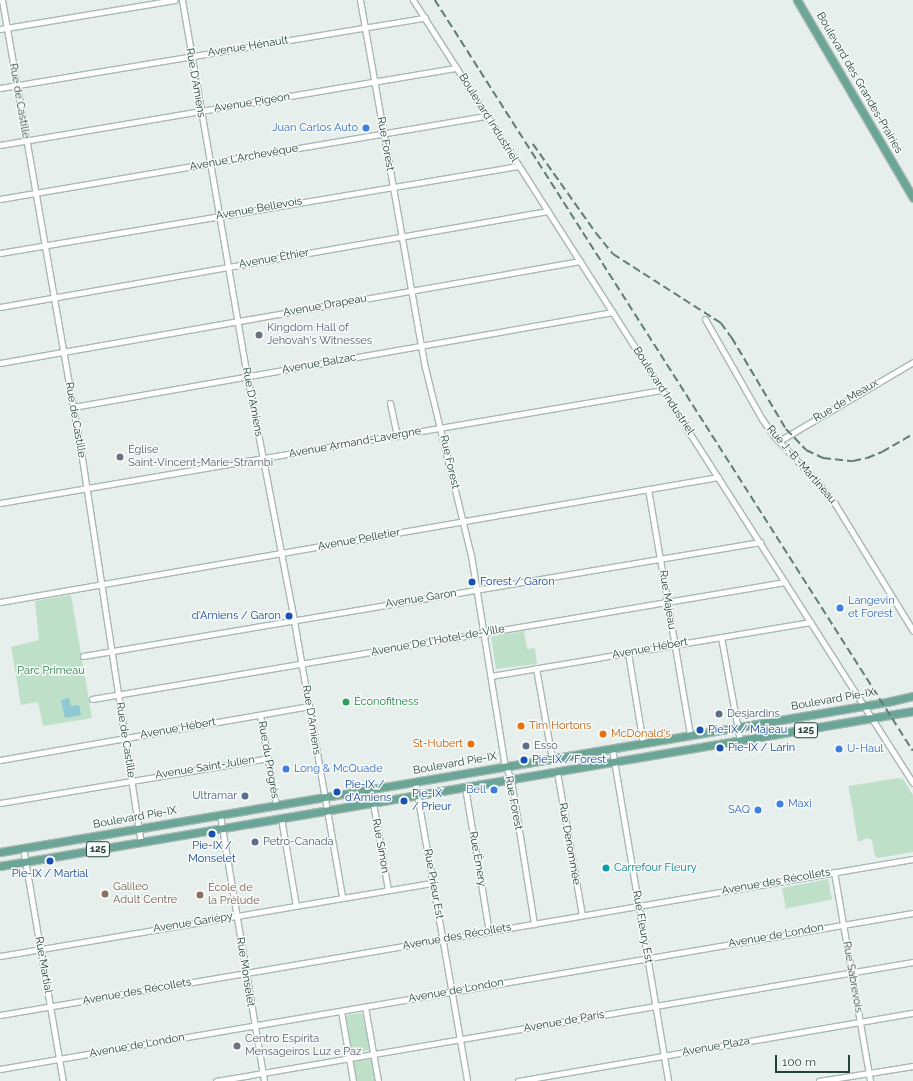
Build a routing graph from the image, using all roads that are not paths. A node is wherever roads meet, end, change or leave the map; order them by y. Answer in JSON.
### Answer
{"nodes":[{"id":1,"x":2,"y":0,"type":"edge"},
{"id":2,"x":174,"y":0,"type":"edge"},
{"id":3,"x":182,"y":0,"type":"edge"},
{"id":4,"x":360,"y":0,"type":"edge"},
{"id":5,"x":413,"y":0,"type":"edge"},
{"id":6,"x":797,"y":0,"type":"edge"},
{"id":7,"x":425,"y":18,"type":"junction"},
{"id":8,"x":6,"y":28,"type":"junction"},
{"id":9,"x":365,"y":28,"type":"junction"},
{"id":10,"x":0,"y":29,"type":"edge"},
{"id":11,"x":190,"y":57,"type":"junction"},
{"id":12,"x":457,"y":68,"type":"junction"},
{"id":13,"x":375,"y":82,"type":"junction"},
{"id":14,"x":16,"y":86,"type":"junction"},
{"id":15,"x":0,"y":88,"type":"edge"},
{"id":16,"x":200,"y":112,"type":"junction"},
{"id":17,"x":487,"y":116,"type":"junction"},
{"id":18,"x":384,"y":134,"type":"junction"},
{"id":19,"x":26,"y":141,"type":"junction"},
{"id":20,"x":0,"y":145,"type":"edge"},
{"id":21,"x":210,"y":164,"type":"junction"},
{"id":22,"x":518,"y":166,"type":"junction"},
{"id":23,"x":393,"y":187,"type":"junction"},
{"id":24,"x":35,"y":193,"type":"junction"},
{"id":25,"x":913,"y":198,"type":"edge"},
{"id":26,"x":0,"y":199,"type":"edge"},
{"id":27,"x":548,"y":212,"type":"junction"},
{"id":28,"x":219,"y":216,"type":"junction"},
{"id":29,"x":402,"y":237,"type":"junction"},
{"id":30,"x":45,"y":246,"type":"junction"},
{"id":31,"x":0,"y":254,"type":"edge"},
{"id":32,"x":580,"y":262,"type":"junction"},
{"id":33,"x":228,"y":267,"type":"junction"},
{"id":34,"x":412,"y":291,"type":"junction"},
{"id":35,"x":53,"y":297,"type":"junction"},
{"id":36,"x":0,"y":307,"type":"edge"},
{"id":37,"x":613,"y":312,"type":"junction"},
{"id":38,"x":705,"y":319,"type":"dead end"},
{"id":39,"x":237,"y":322,"type":"junction"},
{"id":40,"x":422,"y":346,"type":"junction"},
{"id":41,"x":64,"y":352,"type":"junction"},
{"id":42,"x":913,"y":362,"type":"edge"},
{"id":43,"x":0,"y":363,"type":"edge"},
{"id":44,"x":246,"y":376,"type":"junction"},
{"id":45,"x":662,"y":390,"type":"junction"},
{"id":46,"x":390,"y":403,"type":"dead end"},
{"id":47,"x":73,"y":407,"type":"junction"},
{"id":48,"x":441,"y":429,"type":"junction"},
{"id":49,"x":397,"y":436,"type":"junction"},
{"id":50,"x":779,"y":441,"type":"junction"},
{"id":51,"x":264,"y":459,"type":"junction"},
{"id":52,"x":718,"y":476,"type":"junction"},
{"id":53,"x":86,"y":488,"type":"junction"},
{"id":54,"x":648,"y":489,"type":"junction"},
{"id":55,"x":0,"y":503,"type":"edge"},
{"id":56,"x":463,"y":521,"type":"junction"},
{"id":57,"x":760,"y":542,"type":"junction"},
{"id":58,"x":282,"y":553,"type":"junction"},
{"id":59,"x":660,"y":559,"type":"junction"},
{"id":60,"x":785,"y":582,"type":"junction"},
{"id":61,"x":100,"y":585,"type":"junction"},
{"id":62,"x":478,"y":590,"type":"junction"},
{"id":63,"x":0,"y":602,"type":"edge"},
{"id":64,"x":667,"y":602,"type":"junction"},
{"id":65,"x":294,"y":621,"type":"junction"},
{"id":66,"x":810,"y":622,"type":"junction"},
{"id":67,"x":913,"y":631,"type":"edge"},
{"id":68,"x":484,"y":633,"type":"junction"},
{"id":69,"x":721,"y":637,"type":"junction"},
{"id":70,"x":674,"y":645,"type":"junction"},
{"id":71,"x":111,"y":652,"type":"junction"},
{"id":72,"x":628,"y":653,"type":"junction"},
{"id":73,"x":83,"y":656,"type":"dead end"},
{"id":74,"x":302,"y":664,"type":"junction"},
{"id":75,"x":536,"y":668,"type":"junction"},
{"id":76,"x":491,"y":676,"type":"junction"},
{"id":77,"x":118,"y":695,"type":"junction"},
{"id":78,"x":913,"y":696,"type":"edge"},
{"id":79,"x":92,"y":699,"type":"dead end"},
{"id":80,"x":309,"y":706,"type":"junction"},
{"id":81,"x":864,"y":706,"type":"junction"},
{"id":82,"x":913,"y":711,"type":"edge"},
{"id":83,"x":260,"y":715,"type":"junction"},
{"id":84,"x":872,"y":718,"type":"junction"},
{"id":85,"x":736,"y":728,"type":"junction"},
{"id":86,"x":690,"y":736,"type":"junction"},
{"id":87,"x":124,"y":738,"type":"junction"},
{"id":88,"x":740,"y":741,"type":"junction"},
{"id":89,"x":643,"y":744,"type":"junction"},
{"id":90,"x":612,"y":749,"type":"junction"},
{"id":91,"x":268,"y":758,"type":"junction"},
{"id":92,"x":552,"y":759,"type":"junction"},
{"id":93,"x":0,"y":760,"type":"edge"},
{"id":94,"x":614,"y":762,"type":"junction"},
{"id":95,"x":505,"y":767,"type":"junction"},
{"id":96,"x":557,"y":772,"type":"junction"},
{"id":97,"x":132,"y":780,"type":"junction"},
{"id":98,"x":510,"y":780,"type":"junction"},
{"id":99,"x":415,"y":782,"type":"junction"},
{"id":100,"x":913,"y":783,"type":"edge"},
{"id":101,"x":465,"y":787,"type":"junction"},
{"id":102,"x":418,"y":795,"type":"junction"},
{"id":103,"x":324,"y":797,"type":"junction"},
{"id":104,"x":0,"y":803,"type":"edge"},
{"id":105,"x":373,"y":803,"type":"junction"},
{"id":106,"x":276,"y":806,"type":"junction"},
{"id":107,"x":327,"y":810,"type":"junction"},
{"id":108,"x":220,"y":815,"type":"junction"},
{"id":109,"x":281,"y":818,"type":"junction"},
{"id":110,"x":222,"y":828,"type":"junction"},
{"id":111,"x":139,"y":829,"type":"junction"},
{"id":112,"x":141,"y":842,"type":"junction"},
{"id":113,"x":23,"y":848,"type":"junction"},
{"id":114,"x":0,"y":852,"type":"edge"},
{"id":115,"x":913,"y":859,"type":"edge"},
{"id":116,"x":26,"y":861,"type":"junction"},
{"id":117,"x":0,"y":866,"type":"edge"},
{"id":118,"x":834,"y":872,"type":"junction"},
{"id":119,"x":433,"y":883,"type":"junction"},
{"id":120,"x":388,"y":890,"type":"junction"},
{"id":121,"x":342,"y":897,"type":"junction"},
{"id":122,"x":296,"y":906,"type":"junction"},
{"id":123,"x":638,"y":906,"type":"junction"},
{"id":124,"x":913,"y":913,"type":"edge"},
{"id":125,"x":582,"y":915,"type":"junction"},
{"id":126,"x":236,"y":916,"type":"junction"},
{"id":127,"x":534,"y":924,"type":"junction"},
{"id":128,"x":843,"y":925,"type":"junction"},
{"id":129,"x":489,"y":932,"type":"junction"},
{"id":130,"x":443,"y":940,"type":"junction"},
{"id":131,"x":40,"y":949,"type":"junction"},
{"id":132,"x":0,"y":956,"type":"edge"},
{"id":133,"x":647,"y":958,"type":"junction"},
{"id":134,"x":913,"y":962,"type":"edge"},
{"id":135,"x":852,"y":972,"type":"junction"},
{"id":136,"x":245,"y":973,"type":"junction"},
{"id":137,"x":451,"y":992,"type":"junction"},
{"id":138,"x":50,"y":1006,"type":"junction"},
{"id":139,"x":365,"y":1006,"type":"junction"},
{"id":140,"x":655,"y":1006,"type":"junction"},
{"id":141,"x":341,"y":1011,"type":"junction"},
{"id":142,"x":913,"y":1013,"type":"edge"},
{"id":143,"x":0,"y":1015,"type":"edge"},
{"id":144,"x":860,"y":1022,"type":"junction"},
{"id":145,"x":254,"y":1026,"type":"junction"},
{"id":146,"x":460,"y":1040,"type":"junction"},
{"id":147,"x":374,"y":1054,"type":"junction"},
{"id":148,"x":664,"y":1056,"type":"junction"},
{"id":149,"x":59,"y":1059,"type":"junction"},
{"id":150,"x":349,"y":1059,"type":"junction"},
{"id":151,"x":913,"y":1066,"type":"edge"},
{"id":152,"x":0,"y":1069,"type":"edge"},
{"id":153,"x":869,"y":1072,"type":"junction"},
{"id":154,"x":262,"y":1073,"type":"junction"},
{"id":155,"x":62,"y":1081,"type":"edge"},
{"id":156,"x":216,"y":1081,"type":"edge"},
{"id":157,"x":264,"y":1081,"type":"edge"},
{"id":158,"x":353,"y":1081,"type":"edge"},
{"id":159,"x":378,"y":1081,"type":"edge"},
{"id":160,"x":466,"y":1081,"type":"edge"},
{"id":161,"x":518,"y":1081,"type":"edge"},
{"id":162,"x":668,"y":1081,"type":"edge"},
{"id":163,"x":819,"y":1081,"type":"edge"},
{"id":164,"x":870,"y":1081,"type":"edge"}],
"edges":[{"from":1,"to":8,"type":"street","name":"Rue de Castille"},
{"from":2,"to":8,"type":"street"},
{"from":3,"to":11,"type":"street","name":"Rue D'Amiens"},
{"from":4,"to":9,"type":"street","name":"Rue Forest"},
{"from":5,"to":7,"type":"street","name":"Boulevard Industriel"},
{"from":6,"to":25,"type":"main road","name":"Boulevard des Grandes-Prairies"},
{"from":7,"to":9,"type":"street","name":"Avenue Hénault"},
{"from":7,"to":12,"type":"street","name":"Boulevard Industriel"},
{"from":8,"to":10,"type":"street"},
{"from":8,"to":14,"type":"street","name":"Rue de Castille"},
{"from":9,"to":11,"type":"street","name":"Avenue Hénault"},
{"from":9,"to":13,"type":"street","name":"Rue Forest"},
{"from":11,"to":14,"type":"street","name":"Avenue Hénault"},
{"from":11,"to":16,"type":"street","name":"Rue D'Amiens"},
{"from":12,"to":13,"type":"street","name":"Avenue Pigeon"},
{"from":12,"to":17,"type":"street","name":"Boulevard Industriel"},
{"from":13,"to":16,"type":"street","name":"Avenue Pigeon"},
{"from":13,"to":18,"type":"street","name":"Rue Forest"},
{"from":14,"to":15,"type":"street","name":"Avenue Hénault"},
{"from":14,"to":19,"type":"street","name":"Rue de Castille"},
{"from":16,"to":19,"type":"street","name":"Avenue Pigeon"},
{"from":16,"to":21,"type":"street","name":"Rue D'Amiens"},
{"from":17,"to":18,"type":"street","name":"Avenue L'Archevêque"},
{"from":17,"to":22,"type":"street","name":"Boulevard Industriel"},
{"from":18,"to":21,"type":"street","name":"Avenue L'Archevêque"},
{"from":18,"to":23,"type":"street","name":"Rue Forest"},
{"from":19,"to":20,"type":"street","name":"Avenue Pigeon"},
{"from":19,"to":24,"type":"street","name":"Rue de Castille"},
{"from":21,"to":24,"type":"street","name":"Avenue L'Archevêque"},
{"from":21,"to":28,"type":"street","name":"Rue D'Amiens"},
{"from":22,"to":23,"type":"street","name":"Avenue Bellevois"},
{"from":22,"to":27,"type":"street","name":"Boulevard Industriel"},
{"from":23,"to":28,"type":"street","name":"Avenue Bellevois"},
{"from":23,"to":29,"type":"street","name":"Rue Forest"},
{"from":24,"to":26,"type":"street","name":"Avenue L'Archevêque"},
{"from":24,"to":30,"type":"street","name":"Rue de Castille"},
{"from":27,"to":29,"type":"street","name":"Avenue Éthier"},
{"from":27,"to":32,"type":"street","name":"Boulevard Industriel"},
{"from":28,"to":30,"type":"street","name":"Avenue Bellevois"},
{"from":28,"to":33,"type":"street","name":"Rue D'Amiens"},
{"from":29,"to":33,"type":"street","name":"Avenue Éthier"},
{"from":29,"to":34,"type":"street","name":"Rue Forest"},
{"from":30,"to":31,"type":"street","name":"Avenue Bellevois"},
{"from":30,"to":35,"type":"street","name":"Rue de Castille"},
{"from":32,"to":34,"type":"street","name":"Avenue Drapeau"},
{"from":32,"to":37,"type":"street","name":"Boulevard Industriel"},
{"from":33,"to":35,"type":"street","name":"Avenue Éthier"},
{"from":33,"to":39,"type":"street","name":"Rue D'Amiens"},
{"from":34,"to":39,"type":"street","name":"Avenue Drapeau"},
{"from":34,"to":40,"type":"street","name":"Rue Forest"},
{"from":35,"to":36,"type":"street","name":"Avenue Éthier"},
{"from":35,"to":41,"type":"street","name":"Rue de Castille"},
{"from":37,"to":40,"type":"street","name":"Avenue Balzac"},
{"from":37,"to":45,"type":"street","name":"Boulevard Industriel"},
{"from":38,"to":50,"type":"street","name":"Rue J.-B.-Martineau"},
{"from":39,"to":41,"type":"street","name":"Avenue Drapeau"},
{"from":39,"to":44,"type":"street","name":"Rue D'Amiens"},
{"from":40,"to":44,"type":"street","name":"Avenue Balzac"},
{"from":40,"to":48,"type":"street","name":"Rue Forest"},
{"from":41,"to":43,"type":"street","name":"Avenue Drapeau"},
{"from":41,"to":47,"type":"street","name":"Rue de Castille"},
{"from":42,"to":50,"type":"street","name":"Rue de Meaux"},
{"from":44,"to":47,"type":"street","name":"Avenue Balzac"},
{"from":44,"to":51,"type":"street","name":"Rue D'Amiens"},
{"from":45,"to":48,"type":"street","name":"Avenue Armand-Lavergne"},
{"from":45,"to":52,"type":"street","name":"Boulevard Industriel"},
{"from":46,"to":49,"type":"street"},
{"from":47,"to":53,"type":"street","name":"Rue de Castille"},
{"from":48,"to":49,"type":"street","name":"Avenue Armand-Lavergne"},
{"from":48,"to":56,"type":"street","name":"Rue Forest"},
{"from":49,"to":51,"type":"street","name":"Avenue Armand-Lavergne"},
{"from":50,"to":67,"type":"street","name":"Rue J.-B.-Martineau"},
{"from":51,"to":53,"type":"street","name":"Avenue Armand-Lavergne"},
{"from":51,"to":58,"type":"street","name":"Rue D'Amiens"},
{"from":52,"to":54,"type":"street","name":"Avenue Pelletier"},
{"from":52,"to":57,"type":"street","name":"Boulevard Industriel"},
{"from":53,"to":55,"type":"street","name":"Avenue Armand-Lavergne"},
{"from":53,"to":61,"type":"street","name":"Rue de Castille"},
{"from":54,"to":56,"type":"street","name":"Avenue Pelletier"},
{"from":54,"to":59,"type":"street","name":"Rue Majeau"},
{"from":56,"to":58,"type":"street","name":"Avenue Pelletier"},
{"from":56,"to":62,"type":"street","name":"Rue Forest"},
{"from":57,"to":59,"type":"street","name":"Avenue Garon"},
{"from":57,"to":60,"type":"street","name":"Boulevard Industriel"},
{"from":58,"to":61,"type":"street","name":"Avenue Pelletier"},
{"from":58,"to":65,"type":"street","name":"Rue D'Amiens"},
{"from":59,"to":62,"type":"street","name":"Avenue Garon"},
{"from":59,"to":64,"type":"street","name":"Rue Majeau"},
{"from":60,"to":64,"type":"street","name":"Avenue De l'Hotel-de-Ville"},
{"from":60,"to":66,"type":"street","name":"Boulevard Industriel"},
{"from":61,"to":63,"type":"street","name":"Avenue Pelletier"},
{"from":61,"to":71,"type":"street","name":"Rue de Castille"},
{"from":62,"to":65,"type":"street","name":"Avenue Garon"},
{"from":62,"to":68,"type":"street","name":"Rue Forest"},
{"from":64,"to":68,"type":"street","name":"Avenue De l'Hotel-de-Ville"},
{"from":64,"to":70,"type":"street","name":"Rue Majeau"},
{"from":65,"to":71,"type":"street","name":"Avenue Garon"},
{"from":65,"to":74,"type":"street","name":"Rue D'Amiens"},
{"from":66,"to":69,"type":"street","name":"Avenue Hébert"},
{"from":66,"to":81,"type":"street","name":"Boulevard Industriel"},
{"from":68,"to":74,"type":"street","name":"Avenue De l'Hotel-de-Ville"},
{"from":68,"to":76,"type":"street","name":"Rue Forest"},
{"from":69,"to":70,"type":"street","name":"Avenue Hébert"},
{"from":69,"to":85,"type":"street"},
{"from":70,"to":72,"type":"street","name":"Avenue Hébert"},
{"from":70,"to":86,"type":"street","name":"Rue Majeau"},
{"from":71,"to":73,"type":"street","name":"Avenue Garon"},
{"from":71,"to":77,"type":"street","name":"Rue de Castille"},
{"from":72,"to":75,"type":"street","name":"Avenue Hébert"},
{"from":72,"to":89,"type":"street"},
{"from":74,"to":77,"type":"street","name":"Avenue De l'Hotel-de-Ville"},
{"from":74,"to":80,"type":"street","name":"Rue D'Amiens"},
{"from":75,"to":76,"type":"street","name":"Avenue Hébert"},
{"from":75,"to":92,"type":"street"},
{"from":76,"to":95,"type":"street","name":"Rue Forest"},
{"from":77,"to":79,"type":"street","name":"Avenue De l'Hotel-de-Ville"},
{"from":77,"to":87,"type":"street","name":"Rue de Castille"},
{"from":78,"to":81,"type":"main road","name":"Boulevard Pie-IX","number":"125"},
{"from":80,"to":83,"type":"street","name":"Avenue Hébert"},
{"from":80,"to":103,"type":"street","name":"Rue D'Amiens"},
{"from":81,"to":84,"type":"street","name":"Boulevard Industriel"},
{"from":81,"to":85,"type":"main road","name":"Boulevard Pie-IX","number":"125"},
{"from":82,"to":84,"type":"main road","number":"125"},
{"from":83,"to":87,"type":"street","name":"Avenue Hébert"},
{"from":83,"to":91,"type":"street","name":"Rue du Progrès"},
{"from":84,"to":88,"type":"main road","number":"125"},
{"from":84,"to":100,"type":"street","name":"Boulevard Industriel"},
{"from":85,"to":86,"type":"main road","name":"Boulevard Pie-IX","number":"125"},
{"from":85,"to":88,"type":"street"},
{"from":86,"to":89,"type":"main road","name":"Boulevard Pie-IX","number":"125"},
{"from":87,"to":93,"type":"street","name":"Avenue Hébert"},
{"from":87,"to":97,"type":"street","name":"Rue de Castille"},
{"from":88,"to":94,"type":"main road","number":"125"},
{"from":89,"to":90,"type":"main road","name":"Boulevard Pie-IX","number":"125"},
{"from":90,"to":92,"type":"main road","name":"Boulevard Pie-IX","number":"125"},
{"from":90,"to":94,"type":"street","name":"Rue Fleury Est"},
{"from":91,"to":97,"type":"street","name":"Avenue Saint-Julien"},
{"from":91,"to":106,"type":"street","name":"Rue du Progrès"},
{"from":92,"to":95,"type":"main road","name":"Boulevard Pie-IX","number":"125"},
{"from":94,"to":96,"type":"main road","number":"125"},
{"from":94,"to":123,"type":"street","name":"Rue Fleury Est"},
{"from":95,"to":98,"type":"street","name":"Rue Forest"},
{"from":95,"to":99,"type":"main road","name":"Boulevard Pie-IX","number":"125"},
{"from":96,"to":98,"type":"main road","number":"125"},
{"from":96,"to":125,"type":"street","name":"Rue Denommée"},
{"from":97,"to":104,"type":"street","name":"Avenue Saint-Julien"},
{"from":97,"to":111,"type":"street","name":"Rue de Castille"},
{"from":98,"to":101,"type":"main road","number":"125"},
{"from":98,"to":127,"type":"street","name":"Rue Forest"},
{"from":99,"to":102,"type":"street","name":"Rue Prieur Est"},
{"from":99,"to":103,"type":"main road","name":"Boulevard Pie-IX","number":"125"},
{"from":101,"to":102,"type":"main road","number":"125"},
{"from":101,"to":129,"type":"street","name":"Rue Émery"},
{"from":102,"to":105,"type":"main road","number":"125"},
{"from":102,"to":119,"type":"street","name":"Rue Prieur Est"},
{"from":103,"to":106,"type":"main road","name":"Boulevard Pie-IX","number":"125"},
{"from":103,"to":107,"type":"street","name":"Rue D'Amiens"},
{"from":105,"to":107,"type":"main road","number":"125"},
{"from":105,"to":120,"type":"street","name":"Rue Simon"},
{"from":106,"to":108,"type":"main road","name":"Boulevard Pie-IX","number":"125"},
{"from":107,"to":109,"type":"main road","number":"125"},
{"from":107,"to":121,"type":"street","name":"Rue D'Amiens"},
{"from":108,"to":110,"type":"street","name":"Rue Monselet"},
{"from":108,"to":111,"type":"main road","name":"Boulevard Pie-IX","number":"125"},
{"from":109,"to":110,"type":"main road","number":"125"},
{"from":109,"to":122,"type":"street"},
{"from":110,"to":112,"type":"main road","number":"125"},
{"from":110,"to":126,"type":"street","name":"Rue Monselet"},
{"from":111,"to":112,"type":"street","name":"Rue de Castille"},
{"from":111,"to":113,"type":"main road","name":"Boulevard Pie-IX","number":"125"},
{"from":112,"to":116,"type":"main road","number":"125"},
{"from":113,"to":114,"type":"main road","name":"Boulevard Pie-IX","number":"125"},
{"from":113,"to":116,"type":"street","name":"Rue Martial"},
{"from":115,"to":118,"type":"street","name":"Avenue des Récollets"},
{"from":116,"to":117,"type":"main road","number":"125"},
{"from":116,"to":131,"type":"street","name":"Rue Martial"},
{"from":118,"to":123,"type":"street","name":"Avenue des Récollets"},
{"from":118,"to":128,"type":"street","name":"Rue Sabrevois"},
{"from":119,"to":120,"type":"street","name":"Avenue Gariépy"},
{"from":119,"to":130,"type":"street","name":"Rue Prieur Est"},
{"from":120,"to":121,"type":"street","name":"Avenue Gariépy"},
{"from":121,"to":122,"type":"street","name":"Avenue Gariépy"},
{"from":122,"to":126,"type":"street","name":"Avenue Gariépy"},
{"from":123,"to":125,"type":"street","name":"Avenue des Récollets"},
{"from":123,"to":133,"type":"street","name":"Rue Fleury Est"},
{"from":124,"to":128,"type":"street","name":"Avenue de London"},
{"from":125,"to":127,"type":"street","name":"Avenue des Récollets"},
{"from":126,"to":131,"type":"street","name":"Avenue Gariépy"},
{"from":126,"to":136,"type":"street","name":"Rue Monselet"},
{"from":127,"to":129,"type":"street","name":"Avenue des Récollets"},
{"from":128,"to":133,"type":"street","name":"Avenue de London"},
{"from":128,"to":135,"type":"street","name":"Rue Sabrevois"},
{"from":129,"to":130,"type":"street","name":"Avenue des Récollets"},
{"from":130,"to":136,"type":"street","name":"Avenue des Récollets"},
{"from":130,"to":137,"type":"street","name":"Rue Prieur Est"},
{"from":131,"to":132,"type":"street","name":"Avenue Gariépy"},
{"from":131,"to":138,"type":"street","name":"Rue Martial"},
{"from":133,"to":137,"type":"street","name":"Avenue de London"},
{"from":133,"to":140,"type":"street","name":"Rue Fleury Est"},
{"from":134,"to":135,"type":"street","name":"Avenue de Paris"},
{"from":135,"to":140,"type":"street","name":"Avenue de Paris"},
{"from":135,"to":144,"type":"street","name":"Rue Sabrevois"},
{"from":136,"to":138,"type":"street","name":"Avenue des Récollets"},
{"from":136,"to":145,"type":"street","name":"Rue Monselet"},
{"from":137,"to":139,"type":"street","name":"Avenue de London"},
{"from":137,"to":146,"type":"street","name":"Rue Prieur Est"},
{"from":138,"to":143,"type":"street","name":"Avenue des Récollets"},
{"from":138,"to":149,"type":"street","name":"Rue Martial"},
{"from":139,"to":141,"type":"street","name":"Avenue de London"},
{"from":139,"to":147,"type":"street"},
{"from":140,"to":146,"type":"street","name":"Avenue de Paris"},
{"from":140,"to":148,"type":"street","name":"Rue Fleury Est"},
{"from":141,"to":145,"type":"street","name":"Avenue de London"},
{"from":141,"to":150,"type":"street"},
{"from":142,"to":144,"type":"street","name":"Avenue Plaza"},
{"from":144,"to":148,"type":"street","name":"Avenue Plaza"},
{"from":144,"to":153,"type":"street","name":"Rue Sabrevois"},
{"from":145,"to":149,"type":"street","name":"Avenue de London"},
{"from":145,"to":154,"type":"street","name":"Rue Monselet"},
{"from":146,"to":147,"type":"street","name":"Avenue de Paris"},
{"from":146,"to":160,"type":"street","name":"Rue Prieur Est"},
{"from":147,"to":150,"type":"street","name":"Avenue de Paris"},
{"from":147,"to":159,"type":"street"},
{"from":148,"to":161,"type":"street","name":"Avenue Plaza"},
{"from":148,"to":162,"type":"street","name":"Rue Fleury Est"},
{"from":149,"to":152,"type":"street","name":"Avenue de London"},
{"from":149,"to":155,"type":"street","name":"Rue Martial"},
{"from":150,"to":154,"type":"street","name":"Avenue de Paris"},
{"from":150,"to":158,"type":"street"},
{"from":151,"to":153,"type":"street"},
{"from":153,"to":163,"type":"street"},
{"from":153,"to":164,"type":"street","name":"Rue Sabrevois"},
{"from":154,"to":156,"type":"street","name":"Avenue de Paris"},
{"from":154,"to":157,"type":"street","name":"Rue Monselet"}]}
